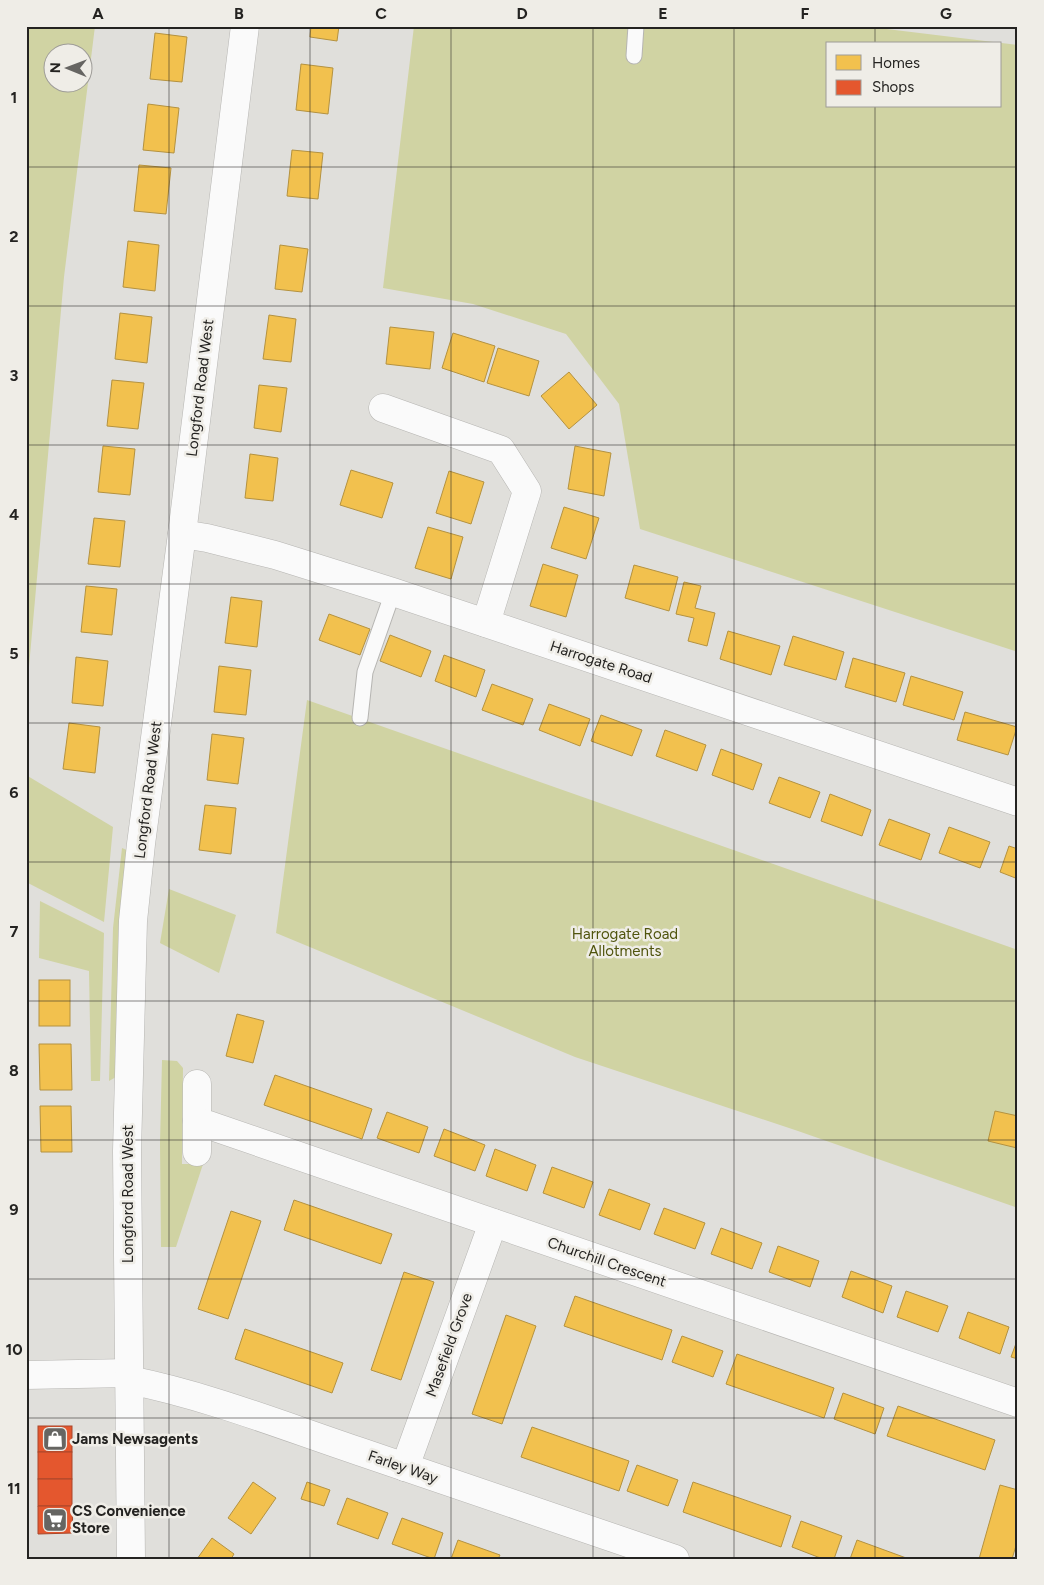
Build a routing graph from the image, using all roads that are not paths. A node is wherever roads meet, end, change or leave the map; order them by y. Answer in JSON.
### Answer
{"nodes":[{"id":1,"x":245,"y":26,"type":"edge"},
{"id":2,"x":636,"y":26,"type":"edge"},
{"id":3,"x":634,"y":56,"type":"dead end"},
{"id":4,"x":383,"y":408,"type":"dead end"},
{"id":5,"x":182,"y":534,"type":"junction"},
{"id":6,"x":393,"y":592,"type":"junction"},
{"id":7,"x":486,"y":623,"type":"junction"},
{"id":8,"x":360,"y":718,"type":"dead end"},
{"id":9,"x":1018,"y":802,"type":"edge"},
{"id":10,"x":197,"y":1084,"type":"dead end"},
{"id":11,"x":197,"y":1121,"type":"junction"},
{"id":12,"x":197,"y":1152,"type":"dead end"},
{"id":13,"x":494,"y":1223,"type":"junction"},
{"id":14,"x":26,"y":1375,"type":"edge"},
{"id":15,"x":129,"y":1377,"type":"junction"},
{"id":16,"x":1018,"y":1403,"type":"edge"},
{"id":17,"x":405,"y":1467,"type":"junction"},
{"id":18,"x":132,"y":1559,"type":"edge"},
{"id":19,"x":675,"y":1559,"type":"edge"}],
"edges":[{"from":1,"to":5,"type":"street","name":"Longford Road West"},
{"from":2,"to":3,"type":"lane"},
{"from":4,"to":7,"type":"street"},
{"from":5,"to":6,"type":"street","name":"Harrogate Road"},
{"from":5,"to":15,"type":"street","name":"Longford Road West"},
{"from":6,"to":7,"type":"street","name":"Harrogate Road"},
{"from":6,"to":8,"type":"lane"},
{"from":7,"to":9,"type":"street","name":"Harrogate Road"},
{"from":10,"to":11,"type":"street"},
{"from":11,"to":12,"type":"street"},
{"from":11,"to":13,"type":"street","name":"Churchill Crescent"},
{"from":13,"to":16,"type":"street","name":"Churchill Crescent"},
{"from":13,"to":17,"type":"street","name":"Masefield Grove"},
{"from":14,"to":15,"type":"street","name":"Farley Way"},
{"from":15,"to":17,"type":"street","name":"Farley Way"},
{"from":15,"to":18,"type":"street","name":"Longford Road West"},
{"from":17,"to":19,"type":"street","name":"Farley Way"}]}
